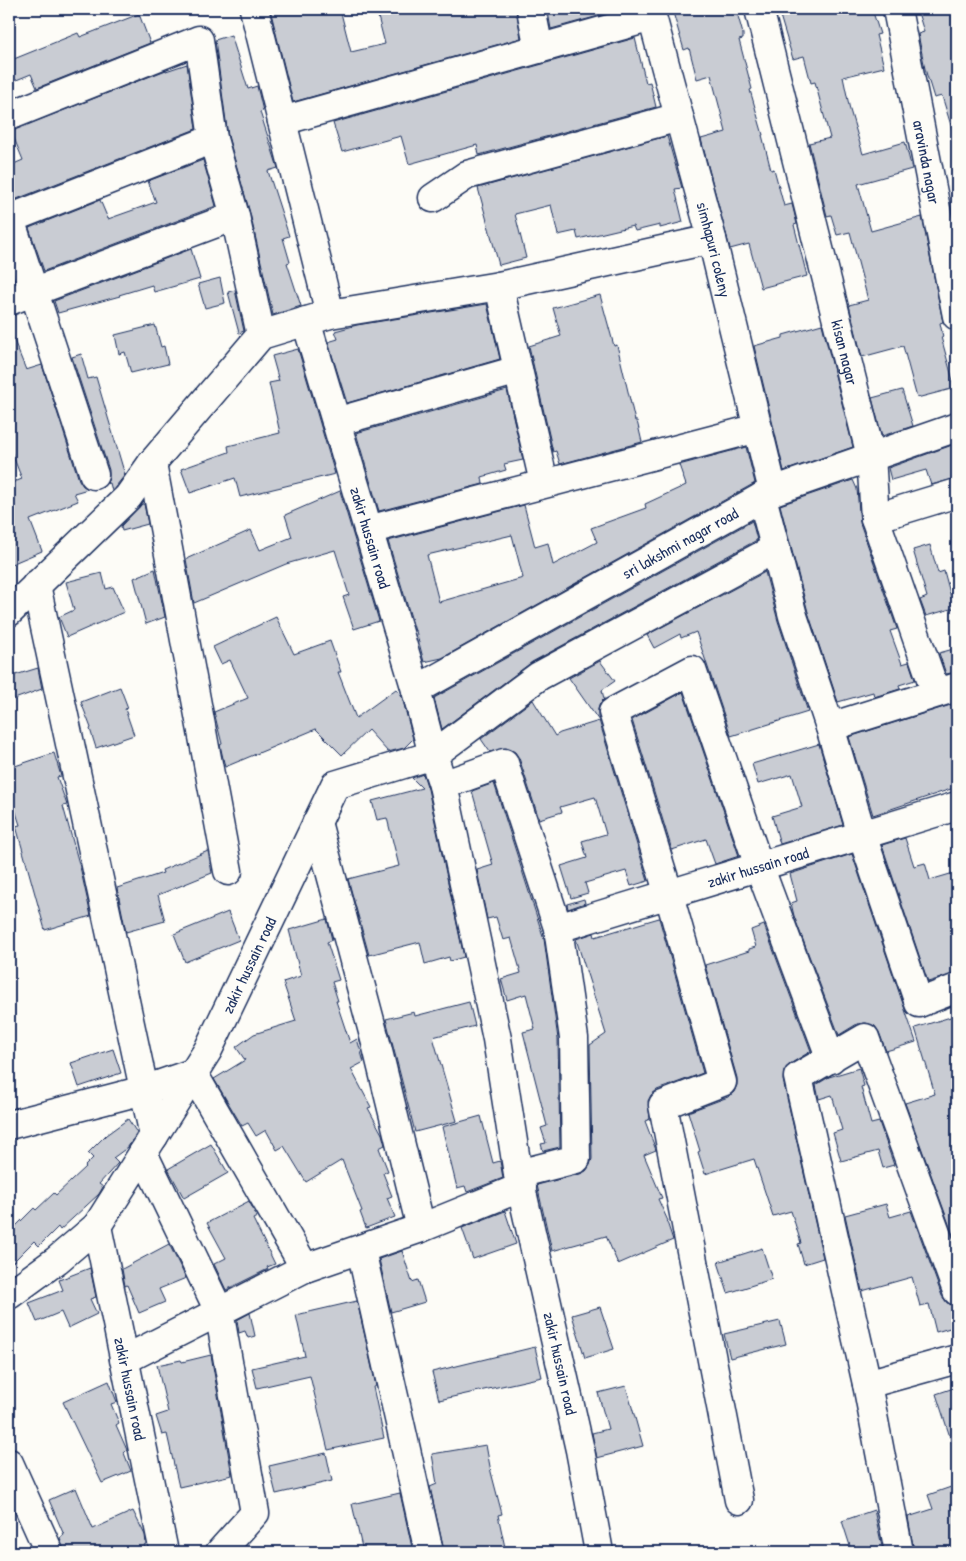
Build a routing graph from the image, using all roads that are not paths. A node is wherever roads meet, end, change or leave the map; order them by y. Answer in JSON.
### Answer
{"nodes":[{"id":1,"x":531,"y":9,"type":"edge"},
{"id":2,"x":759,"y":9,"type":"edge"},
{"id":3,"x":897,"y":9,"type":"edge"},
{"id":4,"x":257,"y":10,"type":"edge"},
{"id":5,"x":651,"y":13,"type":"edge"},
{"id":6,"x":539,"y":48,"type":"junction"},
{"id":7,"x":9,"y":116,"type":"edge"},
{"id":8,"x":679,"y":116,"type":"junction"},
{"id":9,"x":282,"y":121,"type":"junction"},
{"id":10,"x":213,"y":139,"type":"junction"},
{"id":11,"x":433,"y":198,"type":"dead end"},
{"id":12,"x":235,"y":216,"type":"junction"},
{"id":13,"x":9,"y":219,"type":"edge"},
{"id":14,"x":712,"y":239,"type":"junction"},
{"id":15,"x":499,"y":286,"type":"junction"},
{"id":16,"x":21,"y":296,"type":"edge"},
{"id":17,"x":957,"y":316,"type":"edge"},
{"id":18,"x":318,"y":318,"type":"junction"},
{"id":19,"x":261,"y":335,"type":"junction"},
{"id":20,"x":518,"y":370,"type":"junction"},
{"id":21,"x":336,"y":422,"type":"junction"},
{"id":22,"x":957,"y":427,"type":"edge"},
{"id":23,"x":758,"y":428,"type":"junction"},
{"id":24,"x":871,"y":456,"type":"junction"},
{"id":25,"x":152,"y":463,"type":"junction"},
{"id":26,"x":94,"y":475,"type":"dead end"},
{"id":27,"x":544,"y":483,"type":"junction"},
{"id":28,"x":957,"y":493,"type":"edge"},
{"id":29,"x":768,"y":494,"type":"junction"},
{"id":30,"x":875,"y":518,"type":"junction"},
{"id":31,"x":368,"y":530,"type":"junction"},
{"id":32,"x":776,"y":548,"type":"junction"},
{"id":33,"x":36,"y":585,"type":"junction"},
{"id":34,"x":9,"y":612,"type":"edge"},
{"id":35,"x":416,"y":690,"type":"junction"},
{"id":36,"x":947,"y":690,"type":"edge"},
{"id":37,"x":830,"y":727,"type":"junction"},
{"id":38,"x":433,"y":755,"type":"junction"},
{"id":39,"x":443,"y":785,"type":"junction"},
{"id":40,"x":957,"y":806,"type":"edge"},
{"id":41,"x":317,"y":822,"type":"junction"},
{"id":42,"x":862,"y":835,"type":"junction"},
{"id":43,"x":759,"y":866,"type":"junction"},
{"id":44,"x":228,"y":871,"type":"dead end"},
{"id":45,"x":669,"y":895,"type":"junction"},
{"id":46,"x":558,"y":928,"type":"junction"},
{"id":47,"x":955,"y":997,"type":"edge"},
{"id":48,"x":830,"y":1059,"type":"junction"},
{"id":49,"x":193,"y":1074,"type":"junction"},
{"id":50,"x":144,"y":1090,"type":"junction"},
{"id":51,"x":9,"y":1125,"type":"edge"},
{"id":52,"x":148,"y":1145,"type":"junction"},
{"id":53,"x":520,"y":1180,"type":"junction"},
{"id":54,"x":98,"y":1226,"type":"junction"},
{"id":55,"x":421,"y":1228,"type":"junction"},
{"id":56,"x":361,"y":1250,"type":"junction"},
{"id":57,"x":305,"y":1268,"type":"junction"},
{"id":58,"x":957,"y":1291,"type":"edge"},
{"id":59,"x":9,"y":1295,"type":"edge"},
{"id":60,"x":219,"y":1311,"type":"junction"},
{"id":61,"x":957,"y":1359,"type":"edge"},
{"id":62,"x":124,"y":1360,"type":"junction"},
{"id":63,"x":867,"y":1384,"type":"junction"},
{"id":64,"x":9,"y":1463,"type":"edge"},
{"id":65,"x":739,"y":1500,"type":"dead end"},
{"id":66,"x":49,"y":1552,"type":"edge"},
{"id":67,"x":164,"y":1552,"type":"edge"},
{"id":68,"x":220,"y":1552,"type":"edge"},
{"id":69,"x":429,"y":1552,"type":"edge"},
{"id":70,"x":599,"y":1552,"type":"edge"},
{"id":71,"x":899,"y":1552,"type":"edge"}],
"edges":[{"from":1,"to":6,"type":"street"},
{"from":2,"to":24,"type":"street","name":"kisan nagar"},
{"from":3,"to":17,"type":"street","name":"aravinda nagar"},
{"from":4,"to":9,"type":"street","name":"zakir hussain road"},
{"from":5,"to":6,"type":"street"},
{"from":5,"to":8,"type":"street","name":"simhapuri coleny"},
{"from":6,"to":9,"type":"street"},
{"from":7,"to":10,"type":"street"},
{"from":8,"to":11,"type":"street"},
{"from":8,"to":14,"type":"street","name":"simhapuri coleny"},
{"from":9,"to":18,"type":"street","name":"zakir hussain road"},
{"from":10,"to":12,"type":"street"},
{"from":10,"to":13,"type":"street"},
{"from":12,"to":16,"type":"street"},
{"from":12,"to":19,"type":"street"},
{"from":13,"to":16,"type":"street"},
{"from":14,"to":15,"type":"street"},
{"from":14,"to":23,"type":"street","name":"simhapuri coleny"},
{"from":15,"to":18,"type":"street"},
{"from":15,"to":20,"type":"street"},
{"from":16,"to":26,"type":"street"},
{"from":18,"to":19,"type":"street"},
{"from":18,"to":21,"type":"street","name":"zakir hussain road"},
{"from":19,"to":25,"type":"street"},
{"from":20,"to":21,"type":"street"},
{"from":20,"to":27,"type":"street"},
{"from":21,"to":31,"type":"street","name":"zakir hussain road"},
{"from":22,"to":24,"type":"street","name":"sri lakshmi nagar road"},
{"from":23,"to":27,"type":"street"},
{"from":23,"to":29,"type":"street","name":"simhapuri coleny"},
{"from":24,"to":29,"type":"street","name":"sri lakshmi nagar road"},
{"from":24,"to":30,"type":"street","name":"kisan nagar"},
{"from":25,"to":33,"type":"street"},
{"from":25,"to":44,"type":"street"},
{"from":27,"to":31,"type":"street"},
{"from":28,"to":30,"type":"street"},
{"from":29,"to":32,"type":"street","name":"simhapuri coleny"},
{"from":29,"to":35,"type":"street","name":"sri lakshmi nagar road"},
{"from":30,"to":36,"type":"street","name":"kisan nagar"},
{"from":31,"to":35,"type":"street","name":"zakir hussain road"},
{"from":32,"to":37,"type":"street","name":"simhapuri coleny"},
{"from":32,"to":38,"type":"street"},
{"from":33,"to":34,"type":"street"},
{"from":33,"to":50,"type":"street"},
{"from":35,"to":38,"type":"street","name":"zakir hussain road"},
{"from":36,"to":37,"type":"street"},
{"from":37,"to":42,"type":"street","name":"simhapuri coleny"},
{"from":38,"to":39,"type":"street","name":"zakir hussain road"},
{"from":38,"to":41,"type":"street","name":"zakir hussain road"},
{"from":39,"to":46,"type":"street"},
{"from":39,"to":53,"type":"street","name":"zakir hussain road"},
{"from":40,"to":42,"type":"street","name":"zakir hussain road"},
{"from":41,"to":49,"type":"street","name":"zakir hussain road"},
{"from":41,"to":55,"type":"street"},
{"from":42,"to":43,"type":"street","name":"zakir hussain road"},
{"from":42,"to":47,"type":"street","name":"simhapuri coleny"},
{"from":43,"to":45,"type":"street","name":"zakir hussain road"},
{"from":43,"to":45,"type":"street"},
{"from":43,"to":48,"type":"street"},
{"from":45,"to":46,"type":"street","name":"zakir hussain road"},
{"from":45,"to":65,"type":"street"},
{"from":46,"to":53,"type":"street"},
{"from":48,"to":58,"type":"street"},
{"from":48,"to":63,"type":"street"},
{"from":49,"to":50,"type":"street"},
{"from":49,"to":52,"type":"street","name":"zakir hussain road"},
{"from":49,"to":57,"type":"street"},
{"from":50,"to":51,"type":"street"},
{"from":50,"to":52,"type":"street"},
{"from":52,"to":54,"type":"street","name":"zakir hussain road"},
{"from":52,"to":60,"type":"street"},
{"from":53,"to":55,"type":"street"},
{"from":53,"to":70,"type":"street","name":"zakir hussain road"},
{"from":54,"to":59,"type":"street","name":"zakir hussain road"},
{"from":54,"to":62,"type":"street","name":"zakir hussain road"},
{"from":55,"to":56,"type":"street"},
{"from":56,"to":57,"type":"street"},
{"from":56,"to":69,"type":"street"},
{"from":57,"to":60,"type":"street"},
{"from":60,"to":62,"type":"street"},
{"from":60,"to":68,"type":"street"},
{"from":61,"to":63,"type":"street"},
{"from":62,"to":67,"type":"street","name":"zakir hussain road"},
{"from":63,"to":71,"type":"street"},
{"from":64,"to":66,"type":"street"}]}
